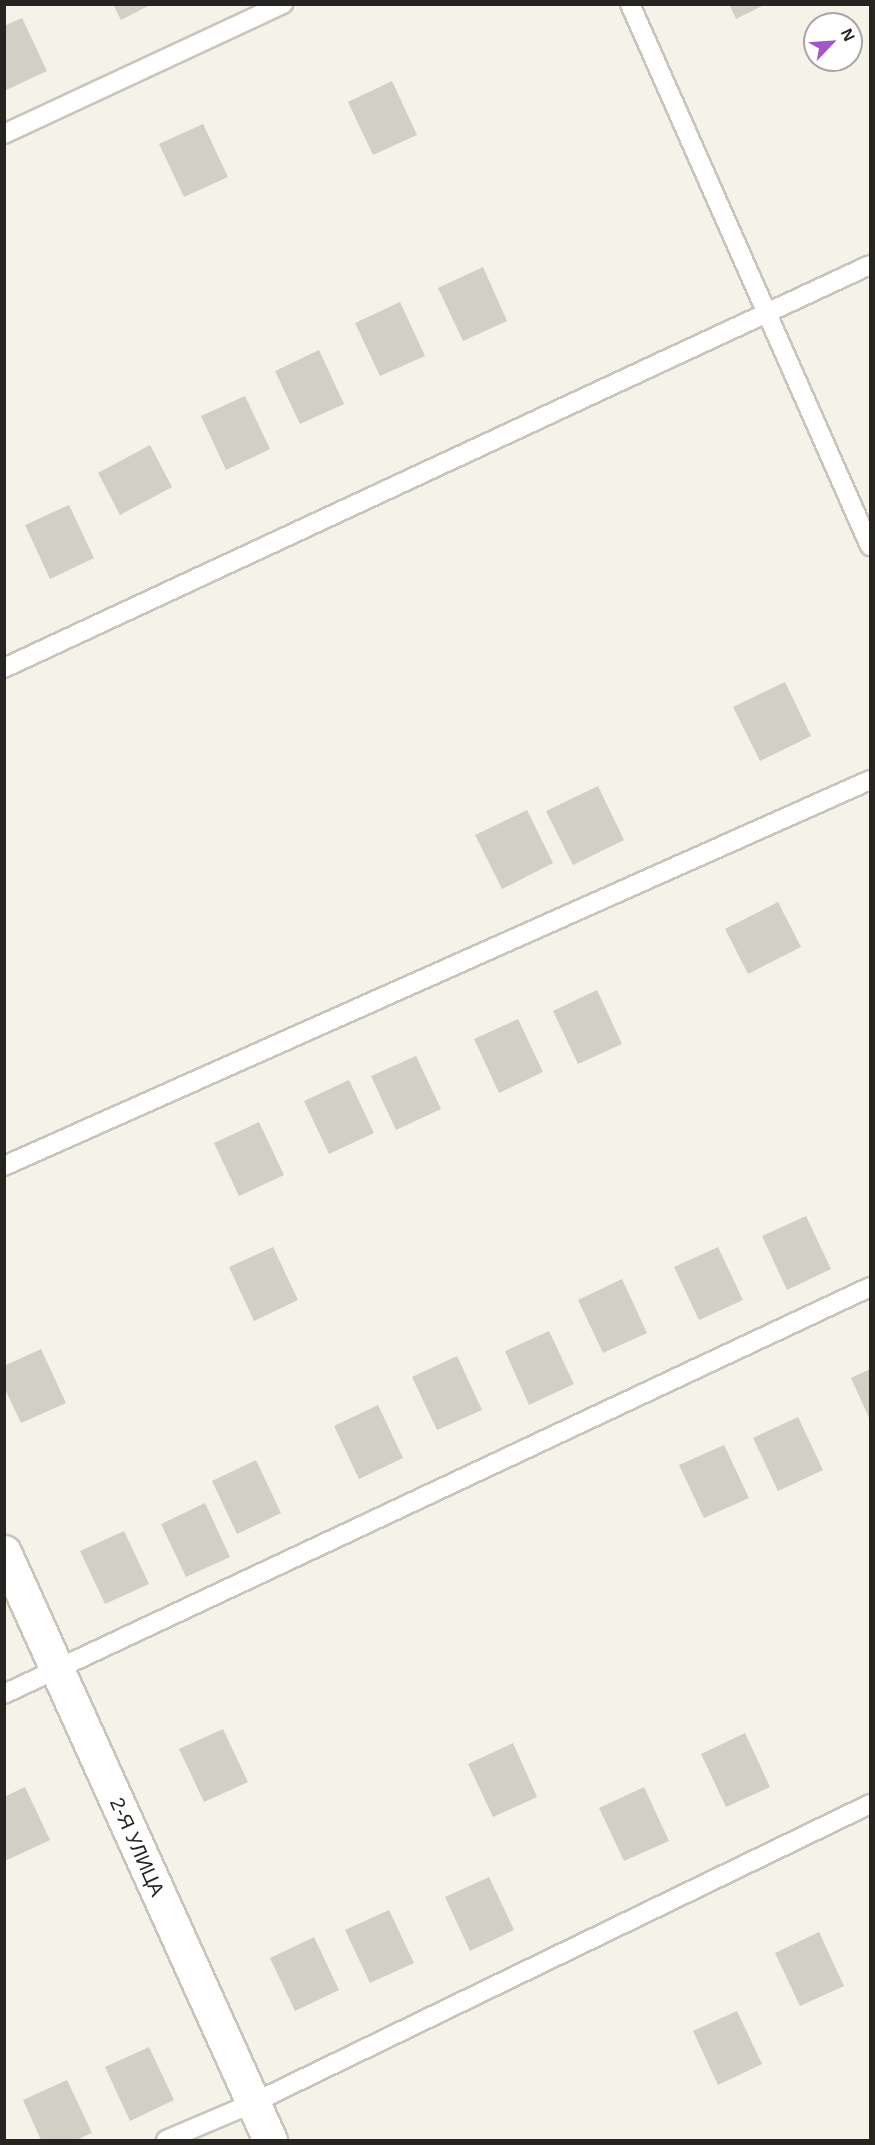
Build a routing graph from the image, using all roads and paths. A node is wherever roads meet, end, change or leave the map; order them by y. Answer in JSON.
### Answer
{"nodes":[{"id":1,"x":283,"y":4,"type":"edge"},
{"id":2,"x":630,"y":4,"type":"edge"},
{"id":3,"x":4,"y":134,"type":"edge"},
{"id":4,"x":870,"y":265,"type":"edge"},
{"id":5,"x":765,"y":314,"type":"junction"},
{"id":6,"x":870,"y":546,"type":"edge"},
{"id":7,"x":4,"y":668,"type":"edge"},
{"id":8,"x":870,"y":780,"type":"edge"},
{"id":9,"x":4,"y":1166,"type":"edge"},
{"id":10,"x":870,"y":1287,"type":"edge"},
{"id":11,"x":4,"y":1552,"type":"edge"},
{"id":12,"x":58,"y":1671,"type":"junction"},
{"id":13,"x":4,"y":1694,"type":"edge"},
{"id":14,"x":870,"y":1804,"type":"edge"},
{"id":15,"x":253,"y":2103,"type":"junction"},
{"id":16,"x":166,"y":2140,"type":"edge"},
{"id":17,"x":270,"y":2140,"type":"edge"}],
"edges":[{"from":1,"to":3,"type":"lane"},
{"from":2,"to":5,"type":"lane"},
{"from":4,"to":5,"type":"lane"},
{"from":5,"to":6,"type":"lane"},
{"from":5,"to":7,"type":"lane"},
{"from":8,"to":9,"type":"lane"},
{"from":10,"to":12,"type":"lane"},
{"from":11,"to":12,"type":"street","name":"2-Я УЛИЦА"},
{"from":12,"to":13,"type":"lane"},
{"from":12,"to":15,"type":"street","name":"2-Я УЛИЦА"},
{"from":14,"to":15,"type":"lane"},
{"from":15,"to":16,"type":"lane"},
{"from":15,"to":17,"type":"street","name":"2-Я УЛИЦА"}]}
